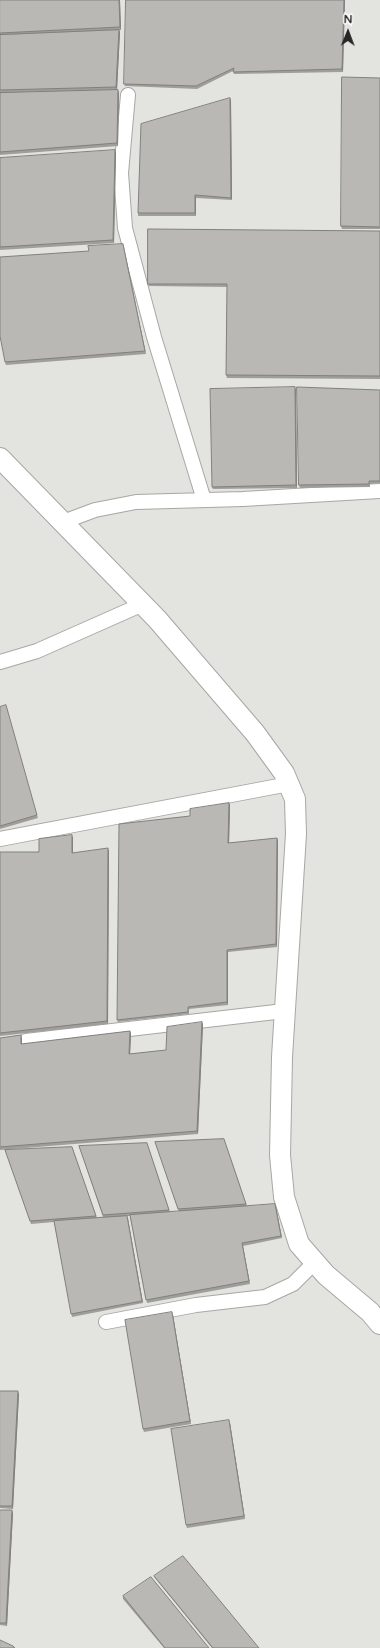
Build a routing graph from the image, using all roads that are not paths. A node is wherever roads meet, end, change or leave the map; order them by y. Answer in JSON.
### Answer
{"nodes":[{"id":1,"x":128,"y":95,"type":"dead end"},
{"id":2,"x":0,"y":458,"type":"edge"},
{"id":3,"x":380,"y":491,"type":"edge"},
{"id":4,"x":204,"y":500,"type":"junction"},
{"id":5,"x":63,"y":522,"type":"junction"},
{"id":6,"x":143,"y":604,"type":"junction"},
{"id":7,"x":0,"y":662,"type":"edge"},
{"id":8,"x":289,"y":784,"type":"junction"},
{"id":9,"x":0,"y":839,"type":"edge"},
{"id":10,"x":284,"y":1011,"type":"junction"},
{"id":11,"x":26,"y":1041,"type":"dead end"},
{"id":12,"x":314,"y":1262,"type":"junction"},
{"id":13,"x":106,"y":1322,"type":"dead end"},
{"id":14,"x":380,"y":1324,"type":"edge"}],
"edges":[{"from":1,"to":4,"type":"street"},
{"from":2,"to":5,"type":"street"},
{"from":3,"to":4,"type":"street"},
{"from":4,"to":5,"type":"street"},
{"from":5,"to":6,"type":"street"},
{"from":6,"to":7,"type":"street"},
{"from":6,"to":8,"type":"street"},
{"from":8,"to":9,"type":"street"},
{"from":8,"to":10,"type":"street"},
{"from":10,"to":11,"type":"street"},
{"from":10,"to":12,"type":"street"},
{"from":12,"to":13,"type":"street"},
{"from":12,"to":14,"type":"street"}]}
